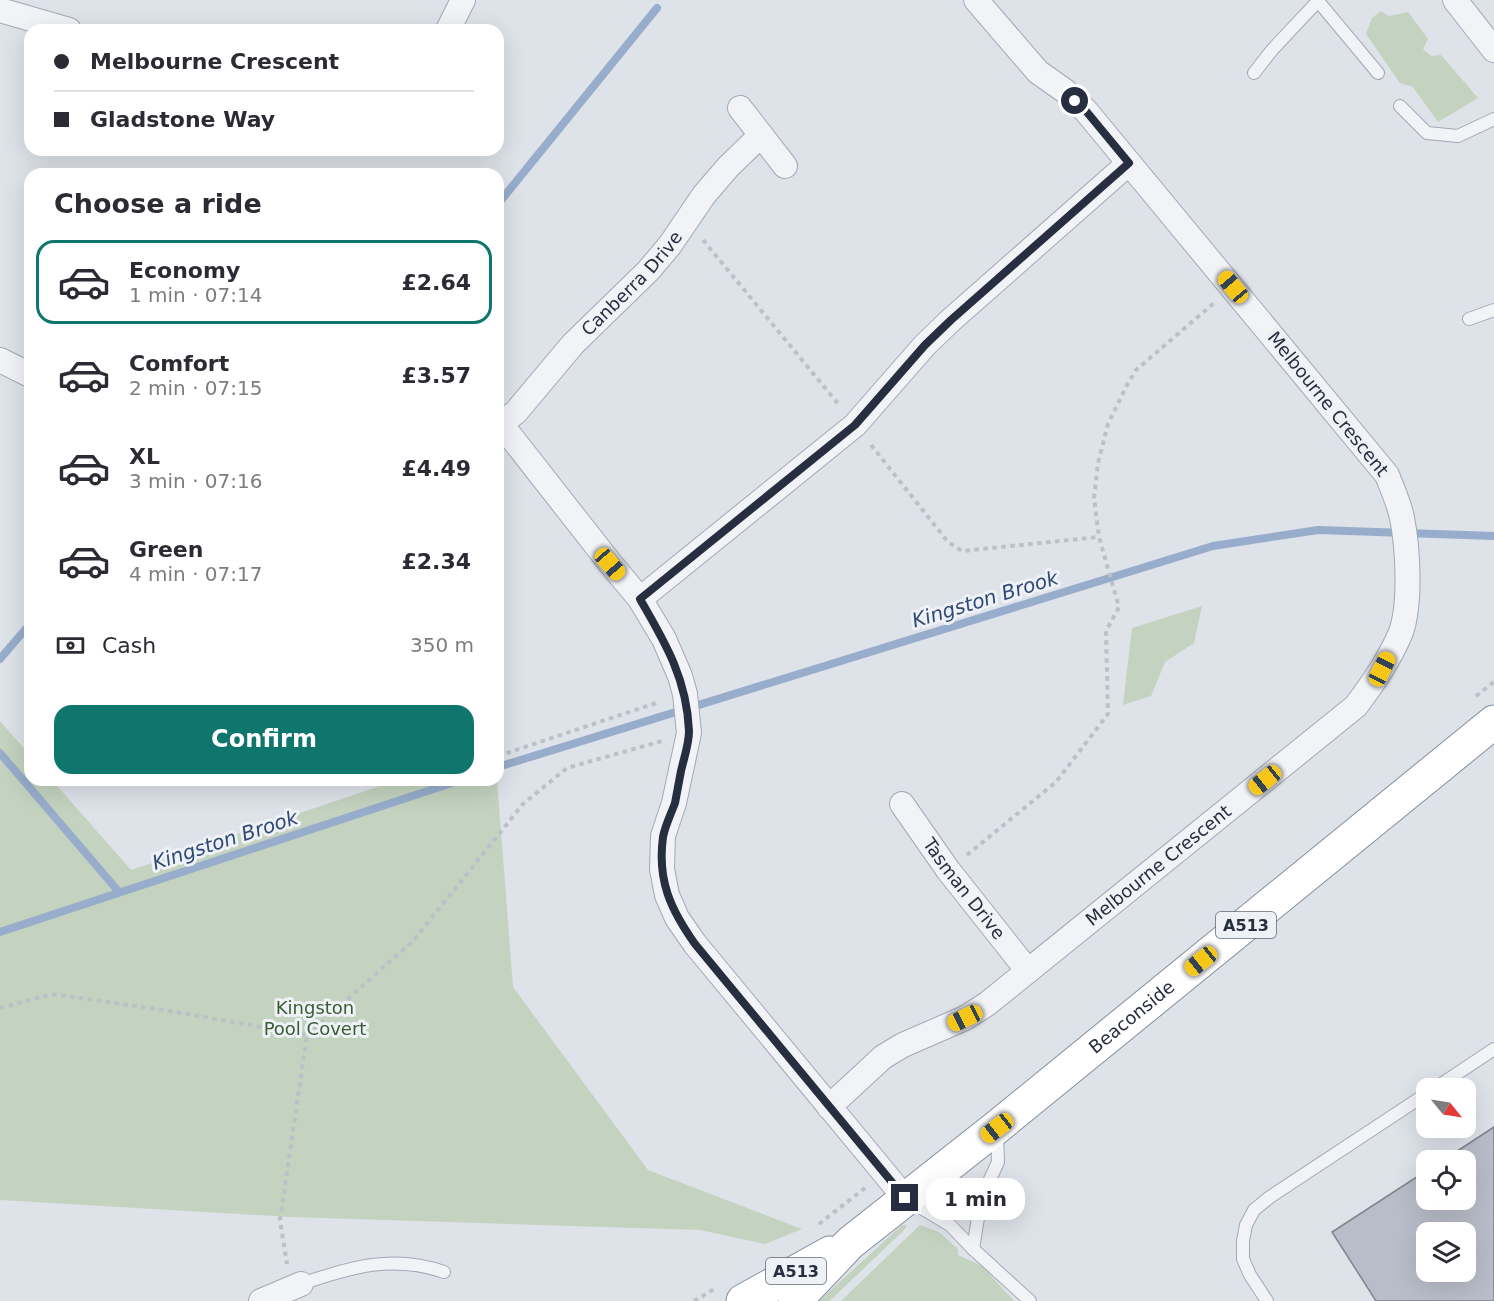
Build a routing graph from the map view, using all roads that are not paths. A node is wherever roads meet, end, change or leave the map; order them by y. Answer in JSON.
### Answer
{"nodes":[{"id":1,"x":463,"y":0,"type":"edge"},
{"id":2,"x":976,"y":0,"type":"edge"},
{"id":3,"x":1455,"y":0,"type":"edge"},
{"id":4,"x":1318,"y":1,"type":"edge"},
{"id":5,"x":0,"y":10,"type":"edge"},
{"id":6,"x":48,"y":24,"type":"edge"},
{"id":7,"x":451,"y":24,"type":"edge"},
{"id":8,"x":1494,"y":50,"type":"edge"},
{"id":9,"x":1254,"y":73,"type":"dead end"},
{"id":10,"x":1378,"y":73,"type":"dead end"},
{"id":11,"x":1400,"y":106,"type":"dead end"},
{"id":12,"x":740,"y":108,"type":"dead end"},
{"id":13,"x":1494,"y":119,"type":"edge"},
{"id":14,"x":761,"y":135,"type":"junction"},
{"id":15,"x":1129,"y":163,"type":"junction"},
{"id":16,"x":785,"y":166,"type":"dead end"},
{"id":17,"x":1494,"y":310,"type":"edge"},
{"id":18,"x":1469,"y":319,"type":"dead end"},
{"id":19,"x":0,"y":360,"type":"edge"},
{"id":20,"x":24,"y":372,"type":"edge"},
{"id":21,"x":504,"y":421,"type":"edge"},
{"id":22,"x":504,"y":431,"type":"edge"},
{"id":23,"x":640,"y":599,"type":"junction"},
{"id":24,"x":1494,"y":722,"type":"edge"},
{"id":25,"x":902,"y":804,"type":"dead end"},
{"id":26,"x":1028,"y":970,"type":"junction"},
{"id":27,"x":1494,"y":1049,"type":"edge"},
{"id":28,"x":1450,"y":1078,"type":"edge"},
{"id":29,"x":1416,"y":1101,"type":"edge"},
{"id":30,"x":829,"y":1107,"type":"junction"},
{"id":31,"x":997,"y":1128,"type":"junction"},
{"id":32,"x":905,"y":1198,"type":"junction"},
{"id":33,"x":850,"y":1243,"type":"junction"},
{"id":34,"x":974,"y":1249,"type":"junction"},
{"id":35,"x":444,"y":1272,"type":"dead end"},
{"id":36,"x":296,"y":1286,"type":"joint"},
{"id":37,"x":261,"y":1301,"type":"edge"},
{"id":38,"x":743,"y":1301,"type":"edge"},
{"id":39,"x":795,"y":1301,"type":"edge"},
{"id":40,"x":1030,"y":1301,"type":"edge"},
{"id":41,"x":1267,"y":1301,"type":"edge"}],
"edges":[{"from":1,"to":7,"type":"street"},
{"from":2,"to":15,"type":"street","name":"Melbourne Crescent"},
{"from":3,"to":8,"type":"street"},
{"from":4,"to":9,"type":"lane"},
{"from":4,"to":10,"type":"lane"},
{"from":5,"to":6,"type":"street"},
{"from":11,"to":13,"type":"lane"},
{"from":12,"to":14,"type":"street"},
{"from":14,"to":16,"type":"street"},
{"from":14,"to":21,"type":"street","name":"Canberra Drive"},
{"from":15,"to":23,"type":"street"},
{"from":15,"to":26,"type":"street","name":"Melbourne Crescent"},
{"from":17,"to":18,"type":"lane"},
{"from":19,"to":20,"type":"street"},
{"from":22,"to":23,"type":"street"},
{"from":23,"to":30,"type":"street"},
{"from":24,"to":31,"type":"highway","name":"Beaconside","number":"A513"},
{"from":25,"to":26,"type":"street","name":"Tasman Drive"},
{"from":26,"to":30,"type":"street","name":"Melbourne Crescent"},
{"from":27,"to":28,"type":"lane"},
{"from":29,"to":41,"type":"lane"},
{"from":30,"to":32,"type":"street"},
{"from":31,"to":32,"type":"highway","name":"Beaconside","number":"A513"},
{"from":31,"to":34,"type":"lane"},
{"from":32,"to":33,"type":"highway","name":"Beaconside","number":"A513"},
{"from":32,"to":34,"type":"lane"},
{"from":33,"to":38,"type":"highway","name":"Beaconside","number":"A513"},
{"from":33,"to":39,"type":"highway","name":"Beaconside","number":"A513"},
{"from":34,"to":40,"type":"lane"},
{"from":35,"to":36,"type":"lane"},
{"from":36,"to":37,"type":"street"}]}
